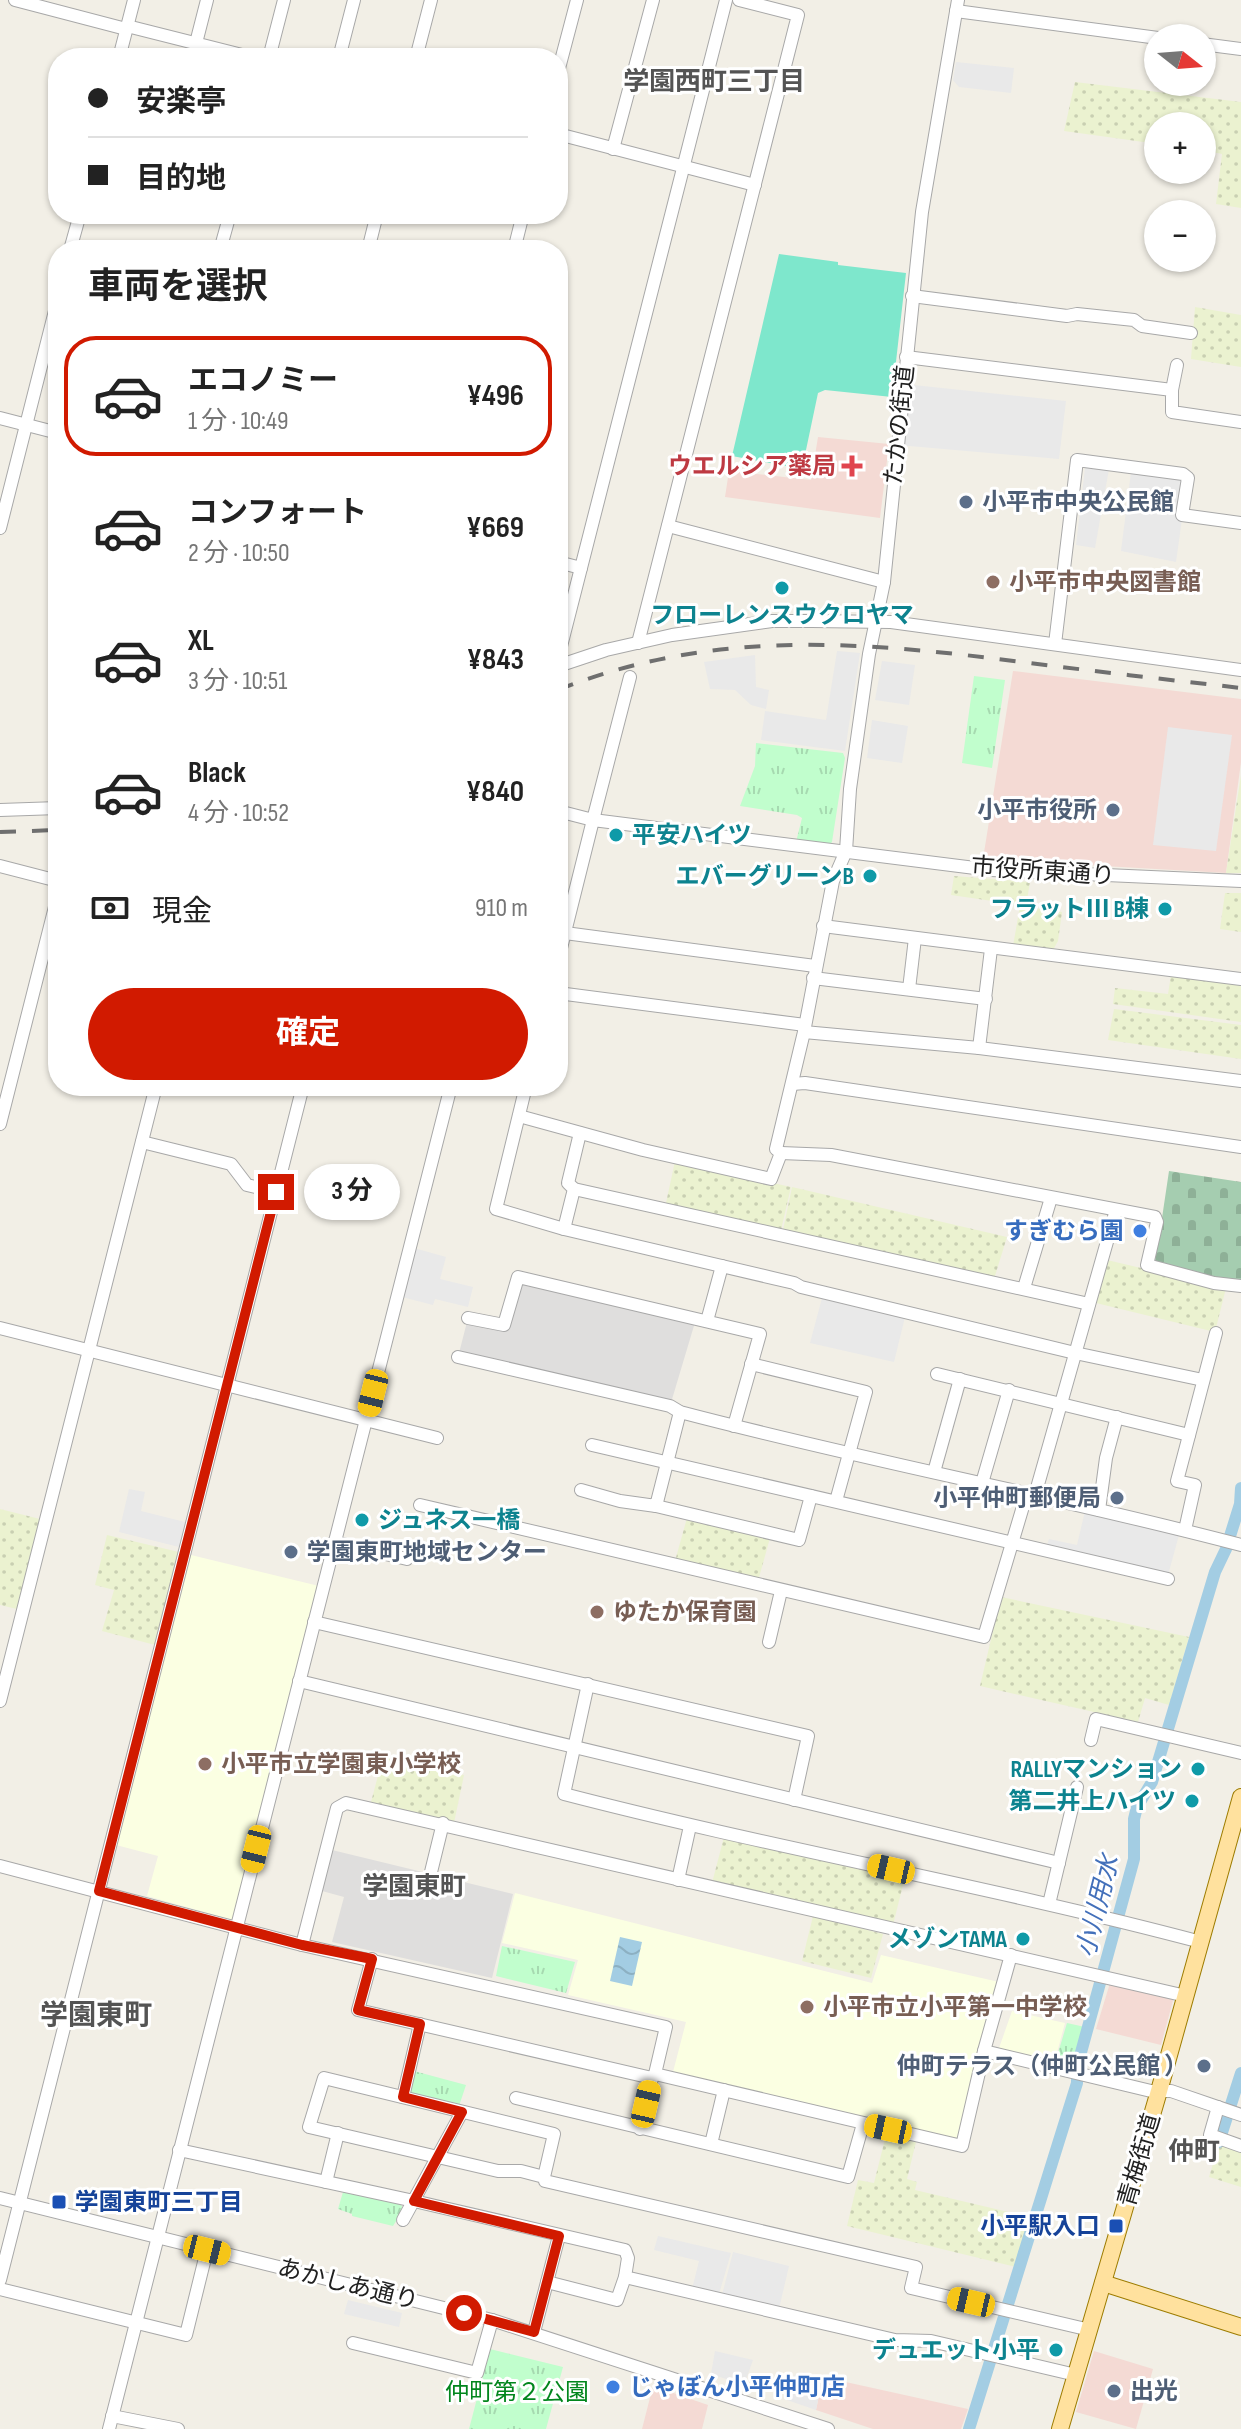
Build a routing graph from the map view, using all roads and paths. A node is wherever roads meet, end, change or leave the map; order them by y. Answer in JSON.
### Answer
{"nodes":[{"id":1,"x":15,"y":0,"type":"edge"},
{"id":2,"x":134,"y":0,"type":"edge"},
{"id":3,"x":207,"y":0,"type":"edge"},
{"id":4,"x":284,"y":0,"type":"edge"},
{"id":5,"x":354,"y":0,"type":"edge"},
{"id":6,"x":431,"y":0,"type":"edge"},
{"id":7,"x":577,"y":0,"type":"edge"},
{"id":8,"x":653,"y":0,"type":"edge"},
{"id":9,"x":726,"y":0,"type":"edge"},
{"id":10,"x":739,"y":0,"type":"edge"},
{"id":11,"x":762,"y":3,"type":"edge"},
{"id":12,"x":957,"y":6,"type":"edge"},
{"id":13,"x":127,"y":27,"type":"junction"},
{"id":14,"x":1144,"y":36,"type":"edge"},
{"id":15,"x":196,"y":43,"type":"junction"},
{"id":16,"x":1216,"y":46,"type":"edge"},
{"id":17,"x":122,"y":48,"type":"edge"},
{"id":18,"x":215,"y":48,"type":"edge"},
{"id":19,"x":272,"y":48,"type":"edge"},
{"id":20,"x":342,"y":48,"type":"edge"},
{"id":21,"x":419,"y":48,"type":"edge"},
{"id":22,"x":564,"y":48,"type":"edge"},
{"id":23,"x":1241,"y":49,"type":"edge"},
{"id":24,"x":568,"y":137,"type":"edge"},
{"id":25,"x":613,"y":149,"type":"junction"},
{"id":26,"x":684,"y":167,"type":"junction"},
{"id":27,"x":755,"y":185,"type":"junction"},
{"id":28,"x":912,"y":296,"type":"junction"},
{"id":29,"x":1191,"y":333,"type":"dead end"},
{"id":30,"x":48,"y":338,"type":"edge"},
{"id":31,"x":906,"y":357,"type":"junction"},
{"id":32,"x":1177,"y":365,"type":"dead end"},
{"id":33,"x":1172,"y":390,"type":"junction"},
{"id":34,"x":0,"y":418,"type":"edge"},
{"id":35,"x":1241,"y":422,"type":"edge"},
{"id":36,"x":26,"y":425,"type":"junction"},
{"id":37,"x":48,"y":430,"type":"edge"},
{"id":38,"x":1241,"y":523,"type":"edge"},
{"id":39,"x":668,"y":526,"type":"junction"},
{"id":40,"x":0,"y":528,"type":"edge"},
{"id":41,"x":568,"y":565,"type":"edge"},
{"id":42,"x":581,"y":568,"type":"junction"},
{"id":43,"x":884,"y":582,"type":"junction"},
{"id":44,"x":568,"y":619,"type":"edge"},
{"id":45,"x":877,"y":623,"type":"junction"},
{"id":46,"x":638,"y":643,"type":"junction"},
{"id":47,"x":1055,"y":644,"type":"junction"},
{"id":48,"x":568,"y":663,"type":"edge"},
{"id":49,"x":1241,"y":670,"type":"edge"},
{"id":50,"x":630,"y":677,"type":"dead end"},
{"id":51,"x":48,"y":808,"type":"edge"},
{"id":52,"x":0,"y":810,"type":"edge"},
{"id":53,"x":568,"y":814,"type":"edge"},
{"id":54,"x":593,"y":820,"type":"junction"},
{"id":55,"x":846,"y":851,"type":"junction"},
{"id":56,"x":0,"y":866,"type":"edge"},
{"id":57,"x":48,"y":878,"type":"edge"},
{"id":58,"x":1241,"y":881,"type":"edge"},
{"id":59,"x":568,"y":900,"type":"edge"},
{"id":60,"x":573,"y":901,"type":"junction"},
{"id":61,"x":568,"y":921,"type":"edge"},
{"id":62,"x":823,"y":926,"type":"junction"},
{"id":63,"x":568,"y":933,"type":"edge"},
{"id":64,"x":48,"y":934,"type":"edge"},
{"id":65,"x":915,"y":938,"type":"junction"},
{"id":66,"x":991,"y":949,"type":"junction"},
{"id":67,"x":814,"y":972,"type":"junction"},
{"id":68,"x":1241,"y":979,"type":"edge"},
{"id":69,"x":909,"y":989,"type":"junction"},
{"id":70,"x":568,"y":994,"type":"edge"},
{"id":71,"x":986,"y":999,"type":"junction"},
{"id":72,"x":804,"y":1029,"type":"junction"},
{"id":73,"x":979,"y":1048,"type":"junction"},
{"id":74,"x":1241,"y":1081,"type":"edge"},
{"id":75,"x":792,"y":1084,"type":"junction"},
{"id":76,"x":154,"y":1096,"type":"edge"},
{"id":77,"x":300,"y":1096,"type":"edge"},
{"id":78,"x":448,"y":1096,"type":"edge"},
{"id":79,"x":524,"y":1096,"type":"edge"},
{"id":80,"x":519,"y":1116,"type":"junction"},
{"id":81,"x":0,"y":1124,"type":"edge"},
{"id":82,"x":580,"y":1133,"type":"junction"},
{"id":83,"x":142,"y":1142,"type":"junction"},
{"id":84,"x":1241,"y":1147,"type":"edge"},
{"id":85,"x":781,"y":1153,"type":"junction"},
{"id":86,"x":574,"y":1189,"type":"junction"},
{"id":87,"x":276,"y":1192,"type":"junction"},
{"id":88,"x":1051,"y":1198,"type":"junction"},
{"id":89,"x":1116,"y":1210,"type":"junction"},
{"id":90,"x":564,"y":1229,"type":"junction"},
{"id":91,"x":722,"y":1266,"type":"junction"},
{"id":92,"x":1241,"y":1286,"type":"edge"},
{"id":93,"x":1024,"y":1288,"type":"junction"},
{"id":94,"x":1089,"y":1304,"type":"junction"},
{"id":95,"x":468,"y":1318,"type":"dead end"},
{"id":96,"x":707,"y":1321,"type":"junction"},
{"id":97,"x":0,"y":1328,"type":"edge"},
{"id":98,"x":1216,"y":1333,"type":"dead end"},
{"id":99,"x":89,"y":1351,"type":"junction"},
{"id":100,"x":1075,"y":1353,"type":"junction"},
{"id":101,"x":458,"y":1357,"type":"dead end"},
{"id":102,"x":751,"y":1364,"type":"junction"},
{"id":103,"x":937,"y":1374,"type":"dead end"},
{"id":104,"x":960,"y":1379,"type":"junction"},
{"id":105,"x":1203,"y":1380,"type":"junction"},
{"id":106,"x":227,"y":1385,"type":"junction"},
{"id":107,"x":1009,"y":1390,"type":"junction"},
{"id":108,"x":1061,"y":1403,"type":"junction"},
{"id":109,"x":680,"y":1412,"type":"junction"},
{"id":110,"x":1117,"y":1417,"type":"junction"},
{"id":111,"x":366,"y":1421,"type":"junction"},
{"id":112,"x":734,"y":1426,"type":"junction"},
{"id":113,"x":1189,"y":1435,"type":"junction"},
{"id":114,"x":437,"y":1438,"type":"dead end"},
{"id":115,"x":592,"y":1445,"type":"dead end"},
{"id":116,"x":849,"y":1454,"type":"junction"},
{"id":117,"x":666,"y":1461,"type":"junction"},
{"id":118,"x":934,"y":1472,"type":"junction"},
{"id":119,"x":982,"y":1483,"type":"junction"},
{"id":120,"x":581,"y":1490,"type":"dead end"},
{"id":121,"x":1031,"y":1494,"type":"junction"},
{"id":122,"x":811,"y":1496,"type":"junction"},
{"id":123,"x":836,"y":1501,"type":"junction"},
{"id":124,"x":420,"y":1505,"type":"dead end"},
{"id":125,"x":656,"y":1506,"type":"junction"},
{"id":126,"x":1099,"y":1510,"type":"junction"},
{"id":127,"x":1185,"y":1530,"type":"junction"},
{"id":128,"x":1013,"y":1541,"type":"junction"},
{"id":129,"x":334,"y":1542,"type":"junction"},
{"id":130,"x":1232,"y":1542,"type":"edge"},
{"id":131,"x":407,"y":1559,"type":"dead end"},
{"id":132,"x":1168,"y":1579,"type":"dead end"},
{"id":133,"x":781,"y":1591,"type":"junction"},
{"id":134,"x":314,"y":1622,"type":"junction"},
{"id":135,"x":769,"y":1642,"type":"dead end"},
{"id":136,"x":299,"y":1681,"type":"junction"},
{"id":137,"x":588,"y":1684,"type":"junction"},
{"id":138,"x":0,"y":1701,"type":"edge"},
{"id":139,"x":1091,"y":1740,"type":"dead end"},
{"id":140,"x":574,"y":1748,"type":"junction"},
{"id":141,"x":1241,"y":1753,"type":"edge"},
{"id":142,"x":1077,"y":1787,"type":"dead end"},
{"id":143,"x":1241,"y":1797,"type":"edge"},
{"id":144,"x":794,"y":1800,"type":"junction"},
{"id":145,"x":443,"y":1823,"type":"junction"},
{"id":146,"x":690,"y":1826,"type":"junction"},
{"id":147,"x":1059,"y":1863,"type":"junction"},
{"id":148,"x":0,"y":1866,"type":"edge"},
{"id":149,"x":431,"y":1872,"type":"dead end"},
{"id":150,"x":678,"y":1880,"type":"junction"},
{"id":151,"x":99,"y":1891,"type":"junction"},
{"id":152,"x":1049,"y":1904,"type":"junction"},
{"id":153,"x":237,"y":1927,"type":"junction"},
{"id":154,"x":1201,"y":1942,"type":"junction"},
{"id":155,"x":302,"y":1945,"type":"junction"},
{"id":156,"x":1011,"y":1955,"type":"junction"},
{"id":157,"x":372,"y":1959,"type":"junction"},
{"id":158,"x":1186,"y":1996,"type":"junction"},
{"id":159,"x":420,"y":2024,"type":"junction"},
{"id":160,"x":984,"y":2051,"type":"junction"},
{"id":161,"x":654,"y":2076,"type":"junction"},
{"id":162,"x":724,"y":2090,"type":"junction"},
{"id":163,"x":1159,"y":2091,"type":"junction"},
{"id":164,"x":403,"y":2097,"type":"junction"},
{"id":165,"x":516,"y":2098,"type":"dead end"},
{"id":166,"x":561,"y":2108,"type":"junction"},
{"id":167,"x":1220,"y":2108,"type":"junction"},
{"id":168,"x":462,"y":2112,"type":"junction"},
{"id":169,"x":1238,"y":2114,"type":"edge"},
{"id":170,"x":863,"y":2124,"type":"junction"},
{"id":171,"x":640,"y":2129,"type":"junction"},
{"id":172,"x":338,"y":2133,"type":"junction"},
{"id":173,"x":554,"y":2134,"type":"junction"},
{"id":174,"x":711,"y":2144,"type":"junction"},
{"id":175,"x":1241,"y":2146,"type":"edge"},
{"id":176,"x":179,"y":2150,"type":"junction"},
{"id":177,"x":438,"y":2156,"type":"junction"},
{"id":178,"x":544,"y":2177,"type":"junction"},
{"id":179,"x":326,"y":2182,"type":"junction"},
{"id":180,"x":0,"y":2198,"type":"edge"},
{"id":181,"x":414,"y":2201,"type":"junction"},
{"id":182,"x":19,"y":2203,"type":"junction"},
{"id":183,"x":403,"y":2220,"type":"dead end"},
{"id":184,"x":559,"y":2236,"type":"junction"},
{"id":185,"x":157,"y":2237,"type":"junction"},
{"id":186,"x":207,"y":2250,"type":"junction"},
{"id":187,"x":625,"y":2277,"type":"junction"},
{"id":188,"x":0,"y":2280,"type":"edge"},
{"id":189,"x":547,"y":2282,"type":"junction"},
{"id":190,"x":1103,"y":2283,"type":"junction"},
{"id":191,"x":0,"y":2289,"type":"edge"},
{"id":192,"x":492,"y":2320,"type":"junction"},
{"id":193,"x":136,"y":2323,"type":"junction"},
{"id":194,"x":1241,"y":2327,"type":"edge"},
{"id":195,"x":1090,"y":2330,"type":"junction"},
{"id":196,"x":534,"y":2332,"type":"junction"},
{"id":197,"x":353,"y":2343,"type":"dead end"},
{"id":198,"x":1076,"y":2375,"type":"junction"},
{"id":199,"x":112,"y":2416,"type":"junction"},
{"id":200,"x":109,"y":2429,"type":"edge"},
{"id":201,"x":178,"y":2429,"type":"edge"},
{"id":202,"x":828,"y":2429,"type":"edge"},
{"id":203,"x":1060,"y":2429,"type":"edge"}],
"edges":[{"from":1,"to":13,"type":"street"},
{"from":2,"to":13,"type":"street"},
{"from":3,"to":15,"type":"street"},
{"from":4,"to":19,"type":"street"},
{"from":5,"to":20,"type":"street"},
{"from":6,"to":21,"type":"street"},
{"from":7,"to":22,"type":"street"},
{"from":8,"to":25,"type":"street"},
{"from":9,"to":26,"type":"street"},
{"from":10,"to":11,"type":"street"},
{"from":11,"to":27,"type":"street"},
{"from":12,"to":14,"type":"street"},
{"from":12,"to":28,"type":"street","name":"たかの街道"},
{"from":13,"to":15,"type":"street"},
{"from":13,"to":17,"type":"street"},
{"from":15,"to":18,"type":"street"},
{"from":16,"to":23,"type":"street"},
{"from":24,"to":25,"type":"street"},
{"from":25,"to":26,"type":"street"},
{"from":26,"to":27,"type":"street"},
{"from":26,"to":42,"type":"street"},
{"from":27,"to":39,"type":"street"},
{"from":28,"to":29,"type":"street"},
{"from":28,"to":31,"type":"street","name":"たかの街道"},
{"from":30,"to":36,"type":"street"},
{"from":31,"to":33,"type":"street"},
{"from":31,"to":43,"type":"street","name":"たかの街道"},
{"from":32,"to":33,"type":"street"},
{"from":33,"to":35,"type":"street"},
{"from":34,"to":36,"type":"street"},
{"from":36,"to":37,"type":"street"},
{"from":36,"to":40,"type":"street"},
{"from":38,"to":47,"type":"street"},
{"from":39,"to":43,"type":"street"},
{"from":39,"to":46,"type":"street"},
{"from":41,"to":42,"type":"street"},
{"from":42,"to":44,"type":"street"},
{"from":43,"to":45,"type":"street","name":"たかの街道"},
{"from":45,"to":46,"type":"street"},
{"from":45,"to":47,"type":"street"},
{"from":45,"to":55,"type":"street","name":"たかの街道"},
{"from":46,"to":48,"type":"street"},
{"from":47,"to":49,"type":"street"},
{"from":50,"to":54,"type":"street"},
{"from":51,"to":52,"type":"street"},
{"from":53,"to":54,"type":"street","name":"市役所東通り"},
{"from":54,"to":55,"type":"street","name":"市役所東通り"},
{"from":54,"to":60,"type":"street"},
{"from":55,"to":58,"type":"street","name":"市役所東通り"},
{"from":55,"to":62,"type":"street","name":"たかの街道"},
{"from":56,"to":57,"type":"street"},
{"from":59,"to":60,"type":"street"},
{"from":60,"to":61,"type":"street"},
{"from":62,"to":65,"type":"street"},
{"from":62,"to":67,"type":"street","name":"たかの街道"},
{"from":63,"to":67,"type":"street"},
{"from":64,"to":81,"type":"street"},
{"from":65,"to":66,"type":"street"},
{"from":65,"to":69,"type":"street"},
{"from":66,"to":68,"type":"street"},
{"from":66,"to":71,"type":"street"},
{"from":67,"to":69,"type":"street"},
{"from":67,"to":72,"type":"street","name":"たかの街道"},
{"from":69,"to":71,"type":"street"},
{"from":70,"to":72,"type":"street"},
{"from":71,"to":73,"type":"street"},
{"from":72,"to":73,"type":"street"},
{"from":72,"to":75,"type":"street","name":"たかの街道"},
{"from":73,"to":74,"type":"street"},
{"from":75,"to":84,"type":"street"},
{"from":75,"to":85,"type":"street","name":"たかの街道"},
{"from":76,"to":83,"type":"street"},
{"from":77,"to":87,"type":"street"},
{"from":78,"to":111,"type":"street"},
{"from":79,"to":80,"type":"street"},
{"from":80,"to":82,"type":"street"},
{"from":80,"to":90,"type":"street"},
{"from":82,"to":85,"type":"street"},
{"from":82,"to":86,"type":"street"},
{"from":83,"to":87,"type":"street"},
{"from":83,"to":99,"type":"street"},
{"from":85,"to":88,"type":"street"},
{"from":86,"to":90,"type":"street"},
{"from":86,"to":93,"type":"street"},
{"from":87,"to":106,"type":"street"},
{"from":88,"to":89,"type":"street"},
{"from":88,"to":93,"type":"street"},
{"from":89,"to":92,"type":"street"},
{"from":89,"to":94,"type":"street"},
{"from":90,"to":91,"type":"street"},
{"from":91,"to":96,"type":"street"},
{"from":91,"to":100,"type":"street"},
{"from":93,"to":94,"type":"street"},
{"from":94,"to":100,"type":"street"},
{"from":95,"to":96,"type":"street"},
{"from":96,"to":102,"type":"street"},
{"from":97,"to":99,"type":"street"},
{"from":98,"to":105,"type":"street"},
{"from":99,"to":106,"type":"street"},
{"from":99,"to":138,"type":"street"},
{"from":100,"to":105,"type":"street"},
{"from":100,"to":108,"type":"street"},
{"from":101,"to":109,"type":"street"},
{"from":102,"to":112,"type":"street"},
{"from":102,"to":116,"type":"street"},
{"from":103,"to":104,"type":"street"},
{"from":104,"to":107,"type":"street"},
{"from":104,"to":118,"type":"street"},
{"from":105,"to":113,"type":"street"},
{"from":106,"to":111,"type":"street"},
{"from":106,"to":151,"type":"street"},
{"from":107,"to":108,"type":"street"},
{"from":107,"to":119,"type":"street"},
{"from":108,"to":110,"type":"street"},
{"from":108,"to":121,"type":"street"},
{"from":109,"to":112,"type":"street"},
{"from":109,"to":117,"type":"street"},
{"from":110,"to":113,"type":"street"},
{"from":110,"to":126,"type":"street"},
{"from":111,"to":114,"type":"street"},
{"from":111,"to":129,"type":"street"},
{"from":112,"to":116,"type":"street"},
{"from":113,"to":127,"type":"street"},
{"from":115,"to":117,"type":"street"},
{"from":116,"to":118,"type":"street"},
{"from":116,"to":123,"type":"street"},
{"from":117,"to":122,"type":"street"},
{"from":117,"to":125,"type":"street"},
{"from":118,"to":119,"type":"street"},
{"from":119,"to":121,"type":"street"},
{"from":120,"to":125,"type":"street"},
{"from":121,"to":126,"type":"street"},
{"from":121,"to":128,"type":"street"},
{"from":122,"to":123,"type":"street"},
{"from":122,"to":125,"type":"street"},
{"from":123,"to":128,"type":"street"},
{"from":124,"to":133,"type":"street"},
{"from":126,"to":127,"type":"street"},
{"from":127,"to":130,"type":"street"},
{"from":128,"to":132,"type":"street"},
{"from":128,"to":133,"type":"street"},
{"from":129,"to":131,"type":"street"},
{"from":129,"to":134,"type":"street"},
{"from":133,"to":135,"type":"street"},
{"from":134,"to":136,"type":"street"},
{"from":134,"to":137,"type":"street"},
{"from":136,"to":140,"type":"street"},
{"from":136,"to":153,"type":"street"},
{"from":137,"to":140,"type":"street"},
{"from":137,"to":144,"type":"street"},
{"from":139,"to":141,"type":"street"},
{"from":140,"to":144,"type":"street"},
{"from":140,"to":146,"type":"street"},
{"from":142,"to":147,"type":"street"},
{"from":143,"to":154,"type":"main road","name":"青梅街道"},
{"from":144,"to":147,"type":"street"},
{"from":145,"to":149,"type":"street"},
{"from":145,"to":150,"type":"street"},
{"from":145,"to":155,"type":"street"},
{"from":146,"to":150,"type":"street"},
{"from":146,"to":152,"type":"street"},
{"from":147,"to":152,"type":"street"},
{"from":148,"to":151,"type":"street"},
{"from":150,"to":156,"type":"street"},
{"from":151,"to":153,"type":"street"},
{"from":151,"to":182,"type":"street"},
{"from":152,"to":154,"type":"street"},
{"from":153,"to":155,"type":"street"},
{"from":153,"to":176,"type":"street"},
{"from":154,"to":158,"type":"main road","name":"青梅街道"},
{"from":155,"to":157,"type":"street"},
{"from":156,"to":158,"type":"street"},
{"from":156,"to":160,"type":"street"},
{"from":157,"to":159,"type":"street"},
{"from":157,"to":161,"type":"street"},
{"from":158,"to":163,"type":"main road","name":"青梅街道"},
{"from":159,"to":161,"type":"street"},
{"from":159,"to":164,"type":"street"},
{"from":160,"to":163,"type":"street"},
{"from":160,"to":170,"type":"street"},
{"from":161,"to":162,"type":"street"},
{"from":161,"to":171,"type":"street"},
{"from":162,"to":170,"type":"street"},
{"from":162,"to":174,"type":"street"},
{"from":163,"to":167,"type":"street"},
{"from":163,"to":190,"type":"main road","name":"青梅街道"},
{"from":164,"to":168,"type":"street"},
{"from":164,"to":172,"type":"street"},
{"from":165,"to":166,"type":"street"},
{"from":166,"to":171,"type":"street"},
{"from":166,"to":173,"type":"street"},
{"from":167,"to":169,"type":"street"},
{"from":167,"to":175,"type":"street"},
{"from":168,"to":173,"type":"street"},
{"from":168,"to":177,"type":"street"},
{"from":170,"to":174,"type":"street"},
{"from":171,"to":174,"type":"street"},
{"from":172,"to":177,"type":"street"},
{"from":172,"to":179,"type":"street"},
{"from":173,"to":178,"type":"street"},
{"from":176,"to":179,"type":"street"},
{"from":176,"to":185,"type":"street"},
{"from":177,"to":178,"type":"street"},
{"from":177,"to":181,"type":"street"},
{"from":178,"to":195,"type":"street"},
{"from":179,"to":181,"type":"street"},
{"from":180,"to":182,"type":"street","name":"あかしあ通り"},
{"from":181,"to":183,"type":"street"},
{"from":181,"to":184,"type":"street"},
{"from":182,"to":185,"type":"street","name":"あかしあ通り"},
{"from":182,"to":188,"type":"street"},
{"from":184,"to":187,"type":"street"},
{"from":184,"to":189,"type":"street"},
{"from":185,"to":186,"type":"street","name":"あかしあ通り"},
{"from":185,"to":193,"type":"street"},
{"from":186,"to":192,"type":"street","name":"あかしあ通り"},
{"from":186,"to":193,"type":"street"},
{"from":187,"to":189,"type":"street"},
{"from":187,"to":198,"type":"street"},
{"from":189,"to":196,"type":"street"},
{"from":190,"to":194,"type":"main road"},
{"from":190,"to":195,"type":"main road","name":"青梅街道"},
{"from":191,"to":193,"type":"street"},
{"from":192,"to":196,"type":"street","name":"あかしあ通り"},
{"from":192,"to":197,"type":"street"},
{"from":193,"to":199,"type":"street"},
{"from":195,"to":198,"type":"main road","name":"青梅街道"},
{"from":196,"to":202,"type":"street","name":"あかしあ通り"},
{"from":198,"to":203,"type":"main road","name":"青梅街道"},
{"from":199,"to":200,"type":"street"},
{"from":199,"to":201,"type":"street"}]}
